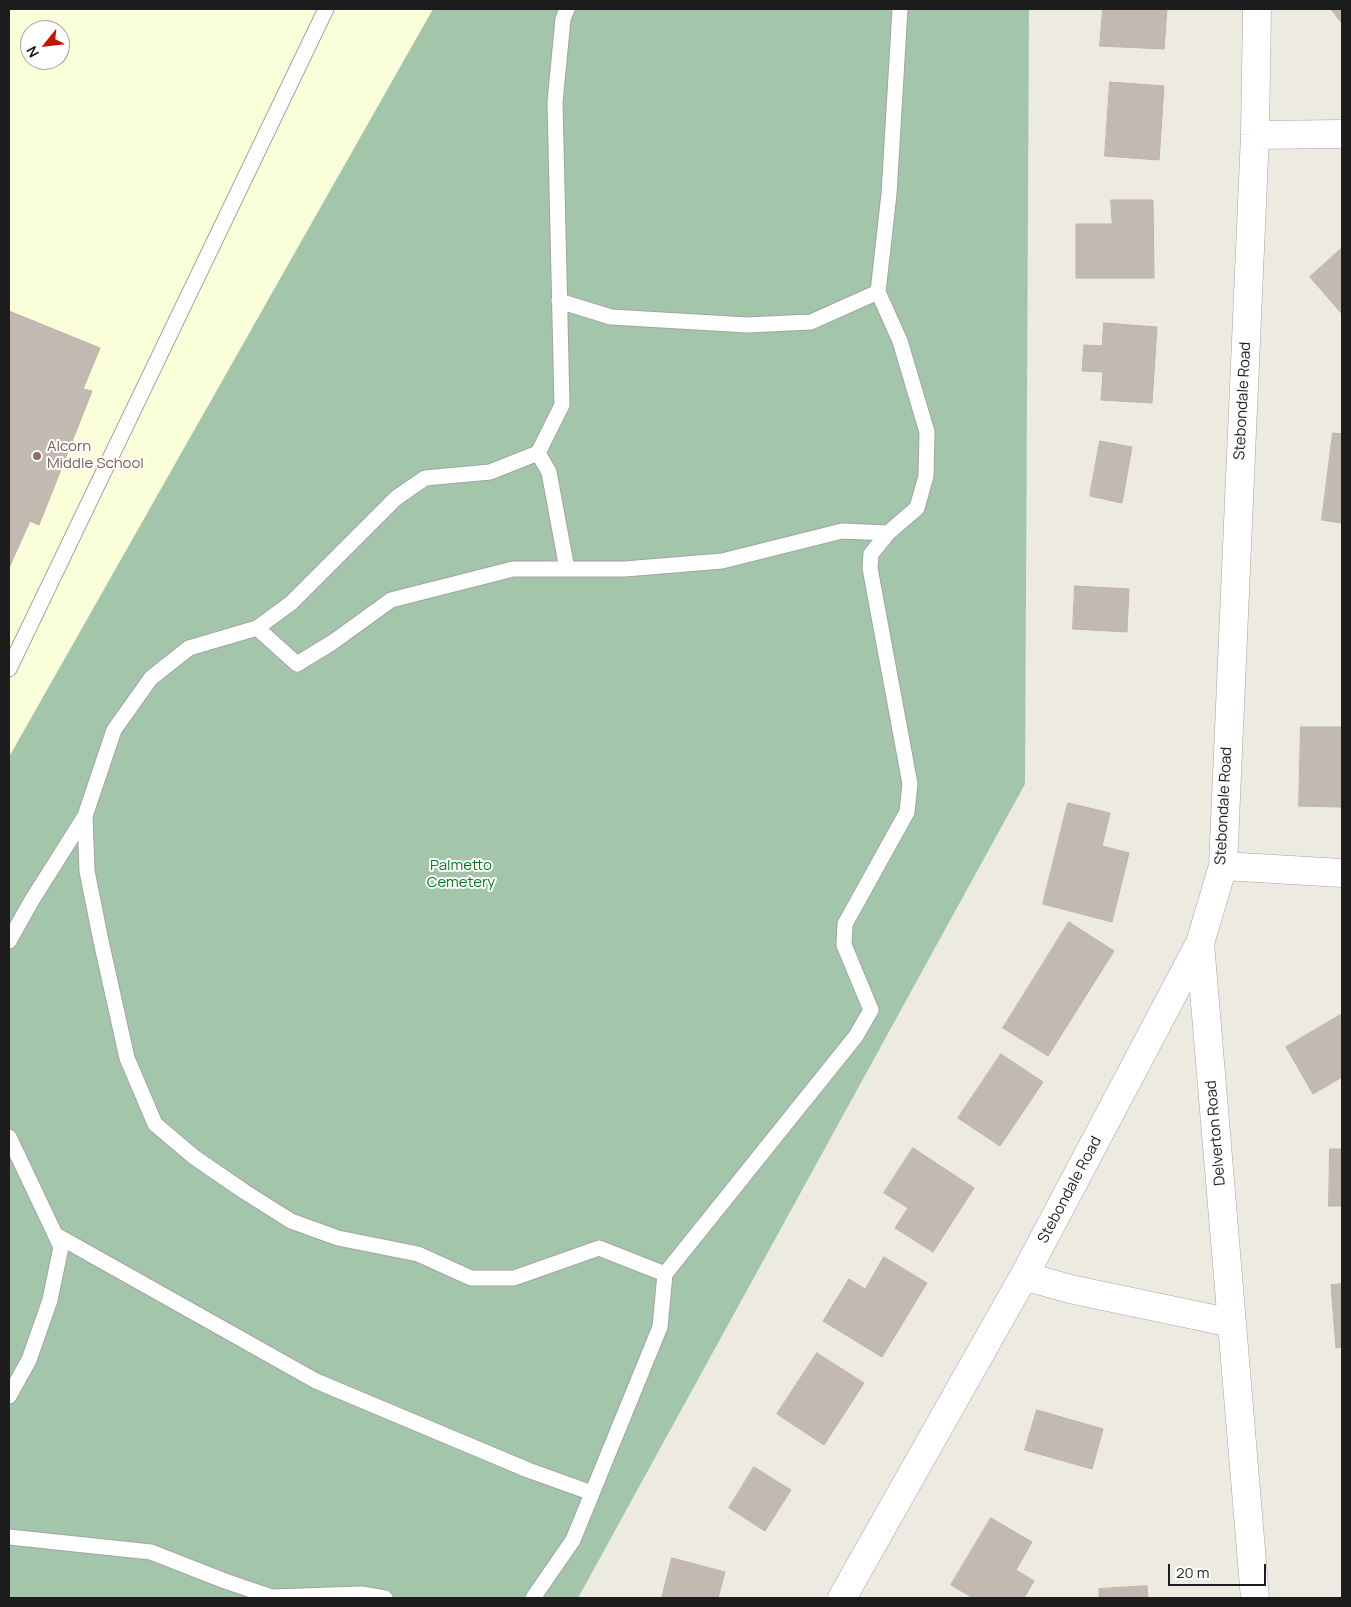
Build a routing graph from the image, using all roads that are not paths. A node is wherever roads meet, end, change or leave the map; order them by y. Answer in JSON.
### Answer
{"nodes":[{"id":1,"x":326,"y":9,"type":"edge"},
{"id":2,"x":567,"y":9,"type":"edge"},
{"id":3,"x":900,"y":9,"type":"edge"},
{"id":4,"x":1258,"y":9,"type":"edge"},
{"id":5,"x":1342,"y":134,"type":"edge"},
{"id":6,"x":1255,"y":136,"type":"junction"},
{"id":7,"x":878,"y":292,"type":"junction"},
{"id":8,"x":560,"y":300,"type":"junction"},
{"id":9,"x":538,"y":453,"type":"junction"},
{"id":10,"x":888,"y":533,"type":"junction"},
{"id":11,"x":567,"y":569,"type":"junction"},
{"id":12,"x":257,"y":628,"type":"junction"},
{"id":13,"x":9,"y":669,"type":"edge"},
{"id":14,"x":85,"y":816,"type":"junction"},
{"id":15,"x":1223,"y":866,"type":"junction"},
{"id":16,"x":1342,"y":873,"type":"edge"},
{"id":17,"x":9,"y":941,"type":"edge"},
{"id":18,"x":1200,"y":943,"type":"junction"},
{"id":19,"x":9,"y":1137,"type":"edge"},
{"id":20,"x":56,"y":1235,"type":"junction"},
{"id":21,"x":665,"y":1274,"type":"junction"},
{"id":22,"x":1024,"y":1276,"type":"junction"},
{"id":23,"x":1232,"y":1323,"type":"junction"},
{"id":24,"x":9,"y":1396,"type":"edge"},
{"id":25,"x":592,"y":1493,"type":"junction"},
{"id":26,"x":9,"y":1537,"type":"edge"},
{"id":27,"x":385,"y":1598,"type":"edge"},
{"id":28,"x":533,"y":1598,"type":"edge"},
{"id":29,"x":842,"y":1598,"type":"edge"},
{"id":30,"x":1255,"y":1598,"type":"edge"}],
"edges":[{"from":1,"to":13,"type":"lane"},
{"from":2,"to":8,"type":"lane"},
{"from":3,"to":7,"type":"lane"},
{"from":4,"to":6,"type":"street","name":"Stebondale Road"},
{"from":5,"to":6,"type":"street"},
{"from":6,"to":15,"type":"street","name":"Stebondale Road"},
{"from":7,"to":8,"type":"lane"},
{"from":7,"to":10,"type":"lane"},
{"from":8,"to":9,"type":"lane"},
{"from":9,"to":11,"type":"lane"},
{"from":9,"to":12,"type":"lane"},
{"from":10,"to":11,"type":"lane"},
{"from":10,"to":21,"type":"lane"},
{"from":11,"to":12,"type":"lane"},
{"from":12,"to":14,"type":"lane"},
{"from":14,"to":17,"type":"lane"},
{"from":14,"to":21,"type":"lane"},
{"from":15,"to":16,"type":"street"},
{"from":15,"to":18,"type":"street","name":"Stebondale Road"},
{"from":18,"to":22,"type":"street","name":"Stebondale Road"},
{"from":18,"to":23,"type":"street","name":"Delverton Road"},
{"from":19,"to":20,"type":"lane"},
{"from":20,"to":24,"type":"lane"},
{"from":20,"to":25,"type":"lane"},
{"from":21,"to":25,"type":"lane"},
{"from":22,"to":23,"type":"street"},
{"from":22,"to":29,"type":"street","name":"Stebondale Road"},
{"from":23,"to":30,"type":"street","name":"Delverton Road"},
{"from":25,"to":28,"type":"lane"},
{"from":26,"to":27,"type":"lane"}]}
